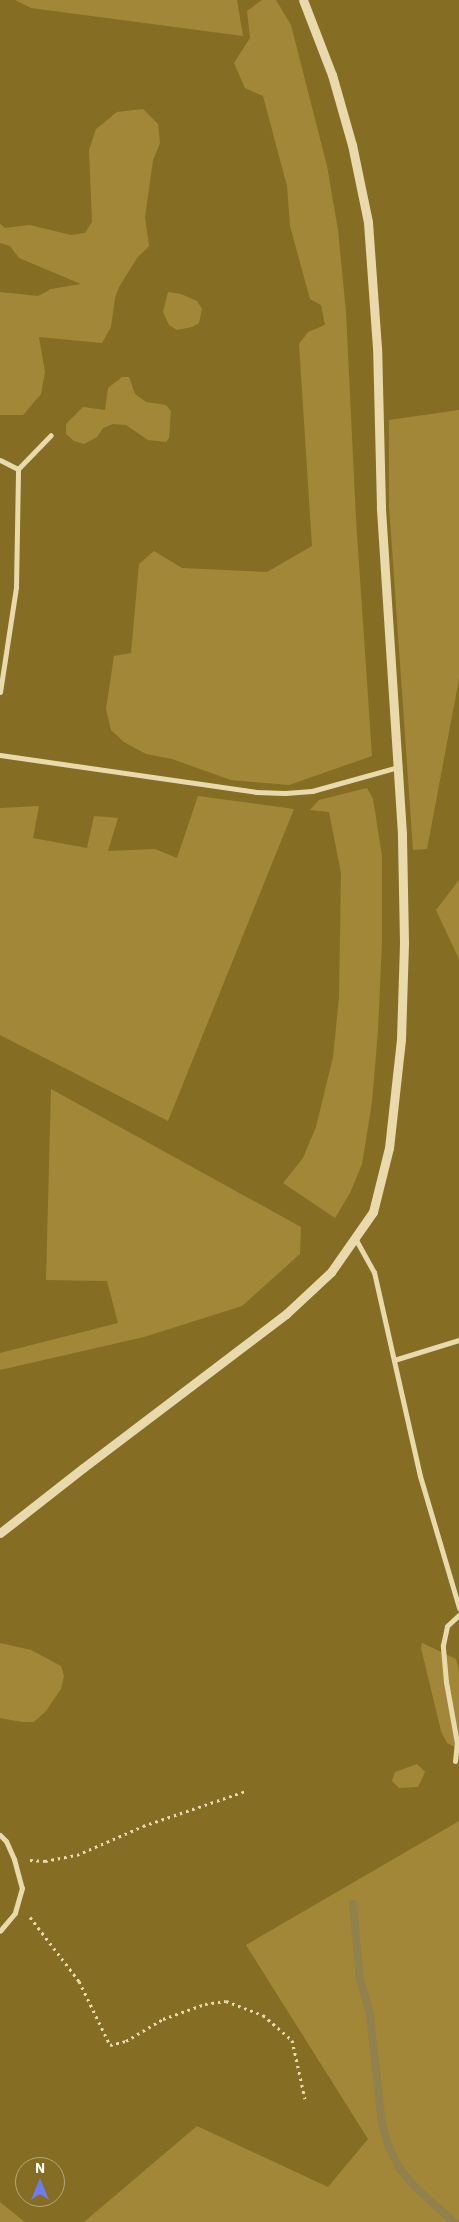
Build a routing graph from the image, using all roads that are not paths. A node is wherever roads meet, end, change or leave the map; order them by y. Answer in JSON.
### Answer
{"nodes":[{"id":1,"x":303,"y":0,"type":"edge"},
{"id":2,"x":51,"y":435,"type":"dead end"},
{"id":3,"x":0,"y":460,"type":"edge"},
{"id":4,"x":18,"y":469,"type":"junction"},
{"id":5,"x":0,"y":692,"type":"edge"},
{"id":6,"x":0,"y":755,"type":"edge"},
{"id":7,"x":398,"y":767,"type":"junction"},
{"id":8,"x":354,"y":1238,"type":"junction"},
{"id":9,"x":459,"y":1340,"type":"edge"},
{"id":10,"x":394,"y":1360,"type":"junction"},
{"id":11,"x":0,"y":1533,"type":"edge"},
{"id":12,"x":459,"y":1608,"type":"edge"},
{"id":13,"x":459,"y":1616,"type":"edge"},
{"id":14,"x":455,"y":1761,"type":"dead end"},
{"id":15,"x":0,"y":1834,"type":"edge"},
{"id":16,"x":0,"y":1931,"type":"edge"}],
"edges":[{"from":1,"to":7,"type":"street"},
{"from":2,"to":4,"type":"street"},
{"from":3,"to":4,"type":"street"},
{"from":4,"to":5,"type":"street"},
{"from":6,"to":7,"type":"street"},
{"from":7,"to":8,"type":"street"},
{"from":8,"to":10,"type":"street"},
{"from":8,"to":11,"type":"street"},
{"from":9,"to":10,"type":"street"},
{"from":10,"to":12,"type":"street"},
{"from":13,"to":14,"type":"street"},
{"from":15,"to":16,"type":"street"}]}
